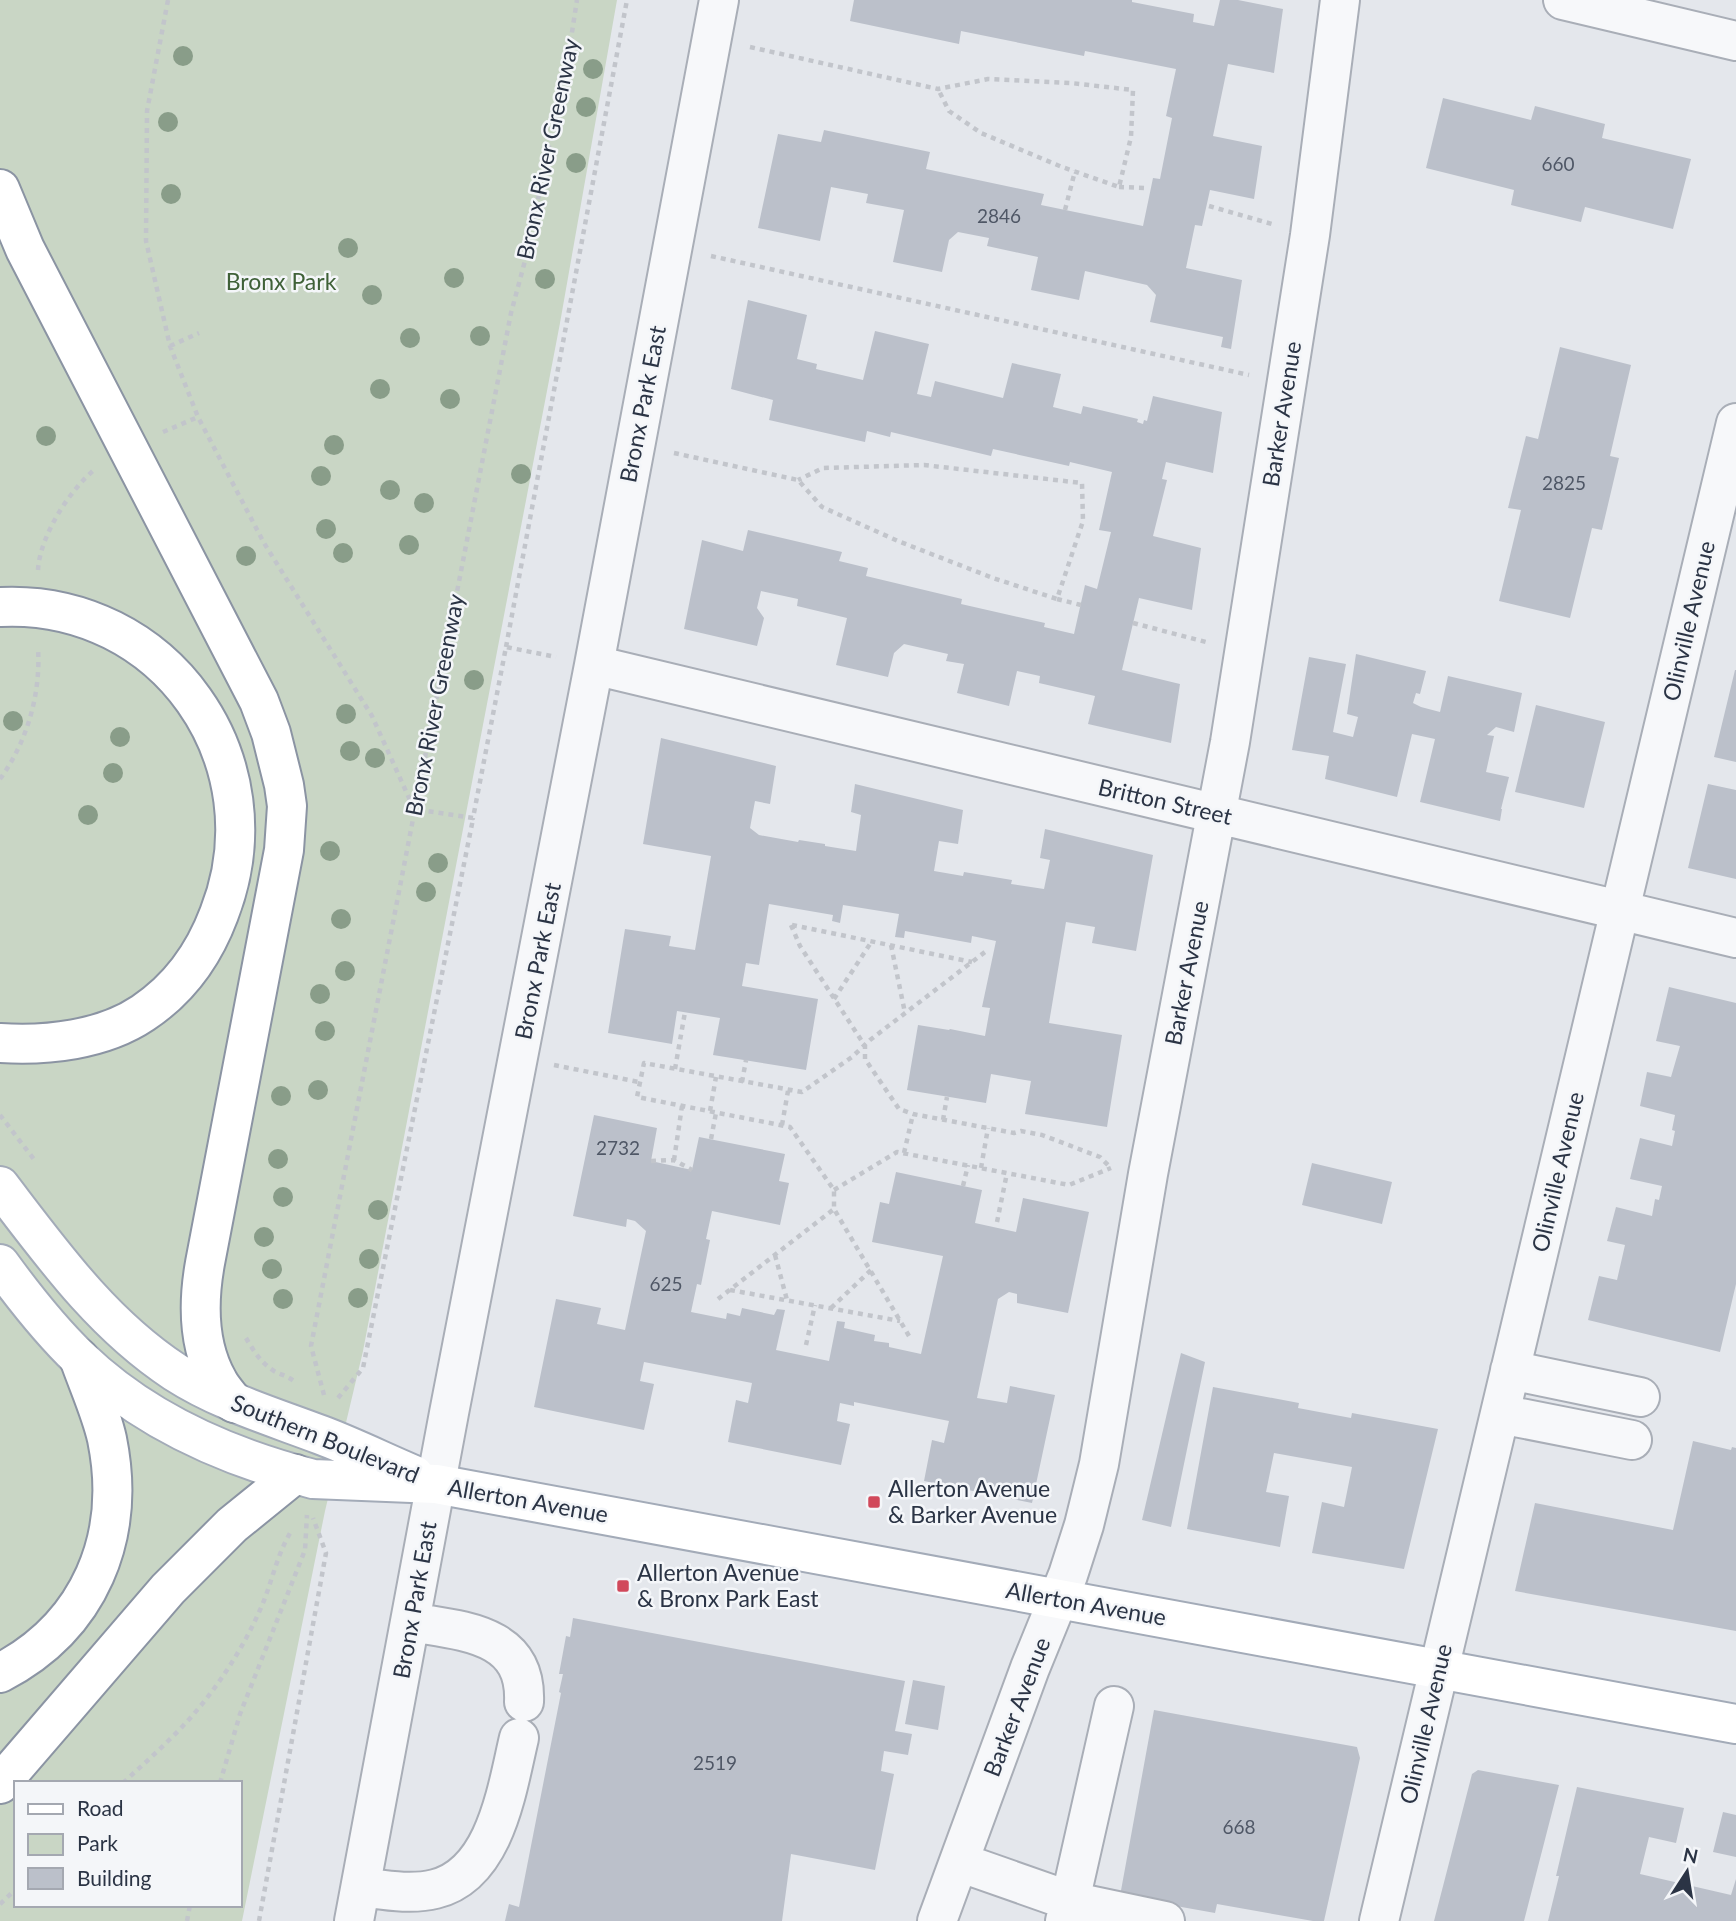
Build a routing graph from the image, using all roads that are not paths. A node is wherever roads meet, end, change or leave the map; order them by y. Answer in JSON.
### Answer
{"nodes":[{"id":1,"x":719,"y":0,"type":"edge"},
{"id":2,"x":1340,"y":0,"type":"edge"},
{"id":3,"x":1563,"y":0,"type":"edge"},
{"id":4,"x":1736,"y":41,"type":"edge"},
{"id":5,"x":0,"y":190,"type":"edge"},
{"id":6,"x":1736,"y":424,"type":"edge"},
{"id":7,"x":0,"y":607,"type":"edge"},
{"id":8,"x":594,"y":665,"type":"junction"},
{"id":9,"x":1217,"y":814,"type":"junction"},
{"id":10,"x":1620,"y":911,"type":"junction"},
{"id":11,"x":1736,"y":938,"type":"edge"},
{"id":12,"x":0,"y":1043,"type":"edge"},
{"id":13,"x":0,"y":1186,"type":"edge"},
{"id":14,"x":0,"y":1264,"type":"edge"},
{"id":15,"x":79,"y":1358,"type":"junction"},
{"id":16,"x":1510,"y":1370,"type":"junction"},
{"id":17,"x":1640,"y":1397,"type":"dead end"},
{"id":18,"x":234,"y":1403,"type":"junction"},
{"id":19,"x":1500,"y":1413,"type":"junction"},
{"id":20,"x":1632,"y":1440,"type":"dead end"},
{"id":21,"x":295,"y":1474,"type":"junction"},
{"id":22,"x":436,"y":1484,"type":"junction"},
{"id":23,"x":1058,"y":1599,"type":"junction"},
{"id":24,"x":411,"y":1622,"type":"junction"},
{"id":25,"x":1439,"y":1669,"type":"junction"},
{"id":26,"x":0,"y":1673,"type":"edge"},
{"id":27,"x":1114,"y":1706,"type":"dead end"},
{"id":28,"x":1736,"y":1724,"type":"edge"},
{"id":29,"x":0,"y":1784,"type":"edge"},
{"id":30,"x":959,"y":1862,"type":"junction"},
{"id":31,"x":357,"y":1904,"type":"edge"},
{"id":32,"x":1068,"y":1911,"type":"edge"},
{"id":33,"x":937,"y":1921,"type":"edge"},
{"id":34,"x":1165,"y":1921,"type":"edge"},
{"id":35,"x":1379,"y":1921,"type":"edge"}],
"edges":[{"from":1,"to":8,"type":"street","name":"Bronx Park East"},
{"from":2,"to":9,"type":"street","name":"Barker Avenue"},
{"from":3,"to":4,"type":"street"},
{"from":5,"to":18,"type":"main road"},
{"from":6,"to":10,"type":"street","name":"Olinville Avenue"},
{"from":7,"to":12,"type":"main road"},
{"from":8,"to":9,"type":"street","name":"Britton Street"},
{"from":8,"to":22,"type":"street","name":"Bronx Park East"},
{"from":9,"to":10,"type":"street","name":"Britton Street"},
{"from":9,"to":23,"type":"street","name":"Barker Avenue"},
{"from":10,"to":11,"type":"street","name":"Britton Street"},
{"from":10,"to":16,"type":"street","name":"Olinville Avenue"},
{"from":13,"to":18,"type":"main road","name":"Southern Boulevard"},
{"from":14,"to":15,"type":"main road","name":"Southern Boulevard"},
{"from":15,"to":21,"type":"main road","name":"Southern Boulevard"},
{"from":15,"to":26,"type":"main road"},
{"from":16,"to":17,"type":"street"},
{"from":16,"to":19,"type":"street","name":"Olinville Avenue"},
{"from":18,"to":22,"type":"main road","name":"Southern Boulevard"},
{"from":19,"to":20,"type":"street"},
{"from":19,"to":25,"type":"street","name":"Olinville Avenue"},
{"from":21,"to":22,"type":"main road","name":"Southern Boulevard"},
{"from":21,"to":29,"type":"main road"},
{"from":22,"to":23,"type":"main road","name":"Allerton Avenue"},
{"from":22,"to":24,"type":"street","name":"Bronx Park East"},
{"from":23,"to":25,"type":"main road","name":"Allerton Avenue"},
{"from":23,"to":30,"type":"street","name":"Barker Avenue"},
{"from":24,"to":31,"type":"street","name":"Bronx Park East"},
{"from":24,"to":31,"type":"street"},
{"from":25,"to":28,"type":"main road","name":"Allerton Avenue"},
{"from":25,"to":35,"type":"street","name":"Olinville Avenue"},
{"from":27,"to":32,"type":"street"},
{"from":30,"to":32,"type":"street"},
{"from":30,"to":33,"type":"street","name":"Barker Avenue"},
{"from":32,"to":34,"type":"street"}]}
